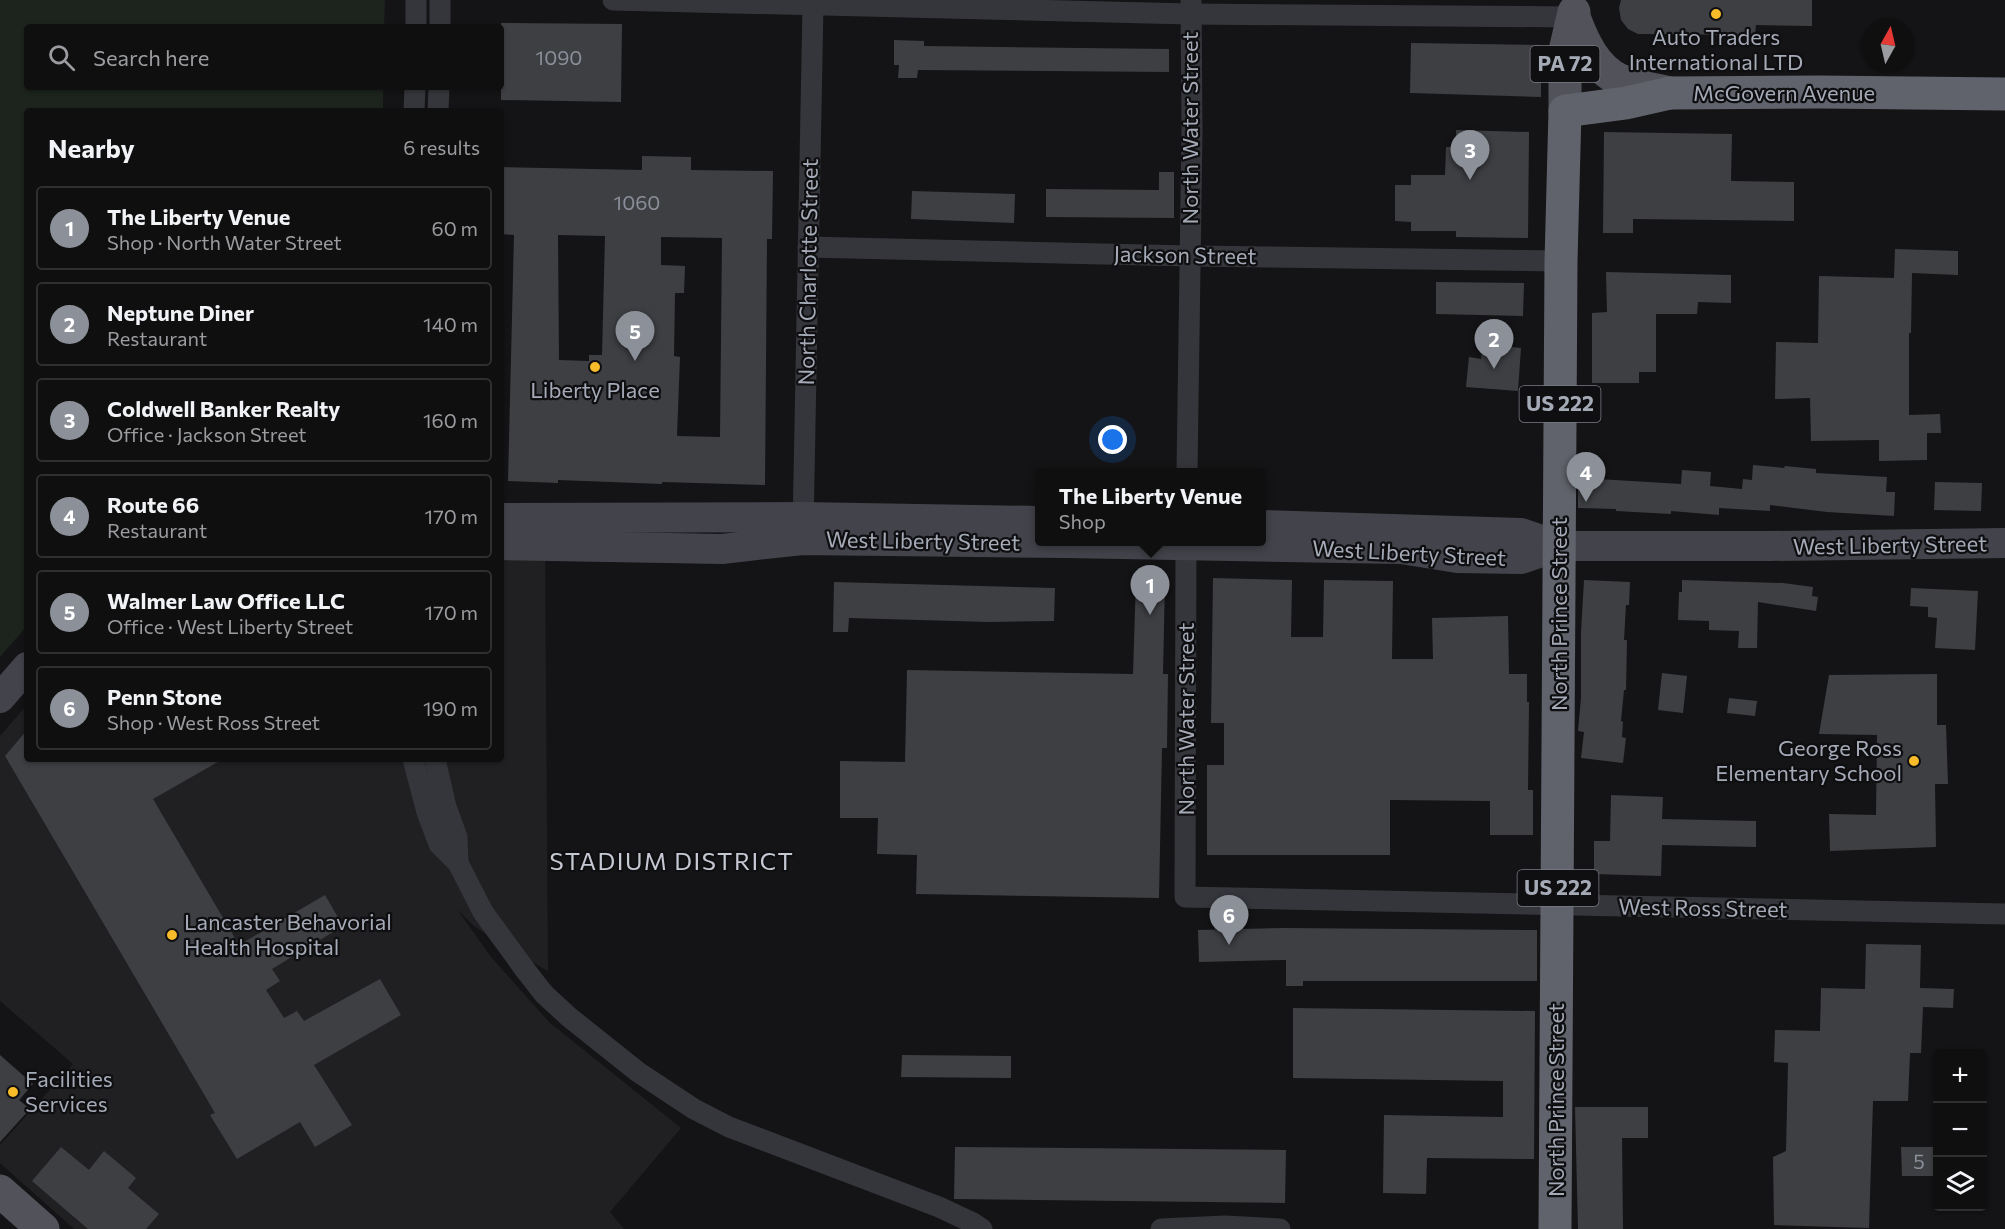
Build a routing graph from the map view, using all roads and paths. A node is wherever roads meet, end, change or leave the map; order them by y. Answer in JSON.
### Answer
{"nodes":[{"id":1,"x":417,"y":0,"type":"edge"},
{"id":2,"x":440,"y":0,"type":"edge"},
{"id":3,"x":612,"y":0,"type":"edge"},
{"id":4,"x":813,"y":5,"type":"junction"},
{"id":5,"x":1190,"y":7,"type":"edge"},
{"id":6,"x":1574,"y":8,"type":"edge"},
{"id":7,"x":416,"y":24,"type":"edge"},
{"id":8,"x":440,"y":24,"type":"edge"},
{"id":9,"x":415,"y":90,"type":"edge"},
{"id":10,"x":439,"y":90,"type":"edge"},
{"id":11,"x":1670,"y":93,"type":"junction"},
{"id":12,"x":2005,"y":94,"type":"edge"},
{"id":13,"x":414,"y":108,"type":"edge"},
{"id":14,"x":438,"y":108,"type":"edge"},
{"id":15,"x":1565,"y":111,"type":"junction"},
{"id":16,"x":808,"y":247,"type":"junction"},
{"id":17,"x":1190,"y":256,"type":"junction"},
{"id":18,"x":1561,"y":261,"type":"junction"},
{"id":19,"x":1187,"y":468,"type":"edge"},
{"id":20,"x":504,"y":518,"type":"edge"},
{"id":21,"x":1035,"y":521,"type":"edge"},
{"id":22,"x":1266,"y":525,"type":"edge"},
{"id":23,"x":803,"y":528,"type":"junction"},
{"id":24,"x":1035,"y":537,"type":"edge"},
{"id":25,"x":2005,"y":543,"type":"edge"},
{"id":26,"x":504,"y":545,"type":"edge"},
{"id":27,"x":1266,"y":545,"type":"edge"},
{"id":28,"x":1186,"y":546,"type":"edge"},
{"id":29,"x":1558,"y":546,"type":"junction"},
{"id":30,"x":24,"y":670,"type":"edge"},
{"id":31,"x":0,"y":698,"type":"edge"},
{"id":32,"x":414,"y":762,"type":"edge"},
{"id":33,"x":436,"y":762,"type":"edge"},
{"id":34,"x":458,"y":863,"type":"junction"},
{"id":35,"x":1185,"y":897,"type":"joint"},
{"id":36,"x":1558,"y":905,"type":"junction"},
{"id":37,"x":2005,"y":914,"type":"edge"},
{"id":38,"x":0,"y":1191,"type":"edge"},
{"id":39,"x":43,"y":1229,"type":"edge"},
{"id":40,"x":982,"y":1229,"type":"edge"},
{"id":41,"x":1161,"y":1229,"type":"edge"},
{"id":42,"x":1280,"y":1229,"type":"edge"},
{"id":43,"x":1555,"y":1229,"type":"edge"}],
"edges":[{"from":1,"to":7,"type":"street"},
{"from":2,"to":8,"type":"street"},
{"from":3,"to":4,"type":"street"},
{"from":4,"to":5,"type":"street"},
{"from":4,"to":16,"type":"street","name":"North Charlotte Street"},
{"from":5,"to":6,"type":"street"},
{"from":5,"to":17,"type":"street","name":"North Water Street"},
{"from":6,"to":11,"type":"main road","number":"PA 72"},
{"from":6,"to":15,"type":"main road","name":"North Prince Street","number":"PA 72"},
{"from":9,"to":13,"type":"street"},
{"from":10,"to":14,"type":"street"},
{"from":11,"to":12,"type":"highway","name":"McGovern Avenue"},
{"from":11,"to":15,"type":"highway","name":"McGovern Avenue"},
{"from":15,"to":18,"type":"highway","name":"North Prince Street","number":"US 222"},
{"from":16,"to":17,"type":"street","name":"Jackson Street"},
{"from":16,"to":23,"type":"street","name":"North Charlotte Street"},
{"from":17,"to":18,"type":"street","name":"Jackson Street"},
{"from":17,"to":19,"type":"street","name":"North Water Street"},
{"from":18,"to":29,"type":"highway","name":"North Prince Street","number":"US 222"},
{"from":20,"to":23,"type":"main road","name":"West Liberty Street"},
{"from":21,"to":23,"type":"main road","name":"West Liberty Street"},
{"from":22,"to":29,"type":"main road","name":"West Liberty Street"},
{"from":23,"to":24,"type":"main road","name":"West Liberty Street"},
{"from":23,"to":26,"type":"main road","name":"West Liberty Street"},
{"from":25,"to":29,"type":"main road","name":"West Liberty Street"},
{"from":27,"to":29,"type":"main road","name":"West Liberty Street"},
{"from":28,"to":35,"type":"street","name":"North Water Street"},
{"from":29,"to":36,"type":"highway","name":"North Prince Street","number":"US 222"},
{"from":30,"to":31,"type":"main road"},
{"from":32,"to":34,"type":"street"},
{"from":33,"to":34,"type":"street"},
{"from":34,"to":40,"type":"street"},
{"from":35,"to":36,"type":"street","name":"West Ross Street"},
{"from":36,"to":37,"type":"street","name":"West Ross Street"},
{"from":36,"to":43,"type":"highway","name":"North Prince Street","number":"US 222"},
{"from":38,"to":39,"type":"main road"},
{"from":41,"to":42,"type":"street"}]}
